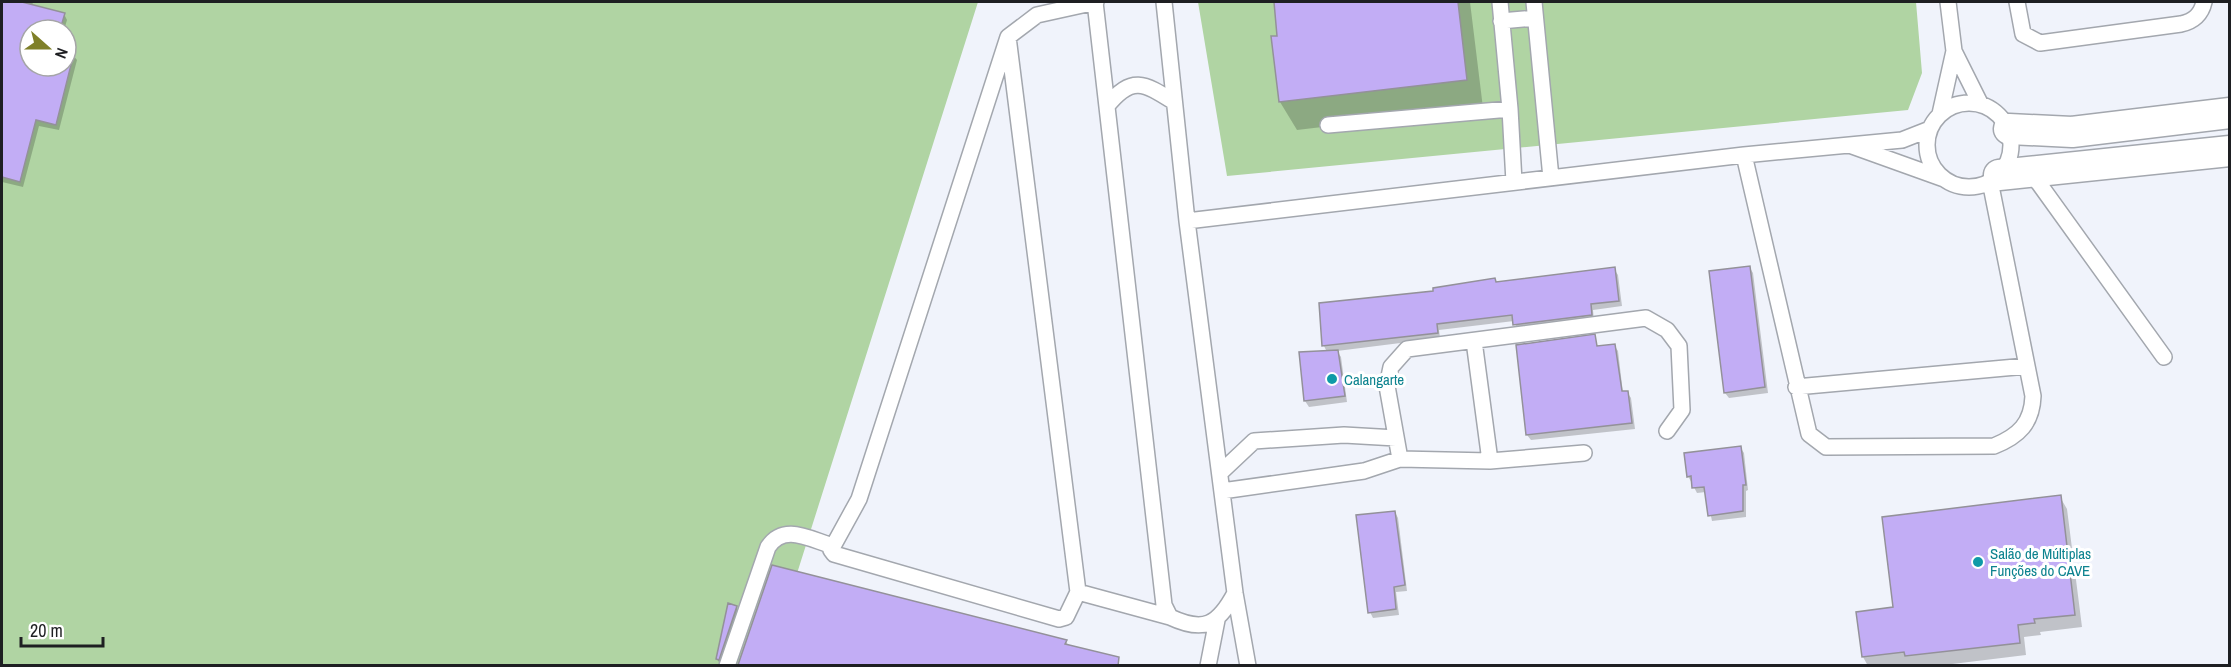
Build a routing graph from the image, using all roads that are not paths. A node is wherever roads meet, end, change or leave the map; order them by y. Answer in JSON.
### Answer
{"nodes":[{"id":1,"x":1096,"y":2,"type":"edge"},
{"id":2,"x":1164,"y":2,"type":"edge"},
{"id":3,"x":1500,"y":2,"type":"edge"},
{"id":4,"x":1534,"y":2,"type":"edge"},
{"id":5,"x":1948,"y":2,"type":"edge"},
{"id":6,"x":2017,"y":2,"type":"edge"},
{"id":7,"x":2204,"y":2,"type":"edge"},
{"id":8,"x":1535,"y":18,"type":"junction"},
{"id":9,"x":1501,"y":21,"type":"junction"},
{"id":10,"x":1008,"y":37,"type":"junction"},
{"id":11,"x":1954,"y":51,"type":"junction"},
{"id":12,"x":1174,"y":102,"type":"junction"},
{"id":13,"x":1980,"y":103,"type":"junction"},
{"id":14,"x":1107,"y":106,"type":"junction"},
{"id":15,"x":1510,"y":109,"type":"junction"},
{"id":16,"x":2229,"y":113,"type":"edge"},
{"id":17,"x":1940,"y":114,"type":"junction"},
{"id":18,"x":1328,"y":124,"type":"dead end"},
{"id":19,"x":1930,"y":129,"type":"junction"},
{"id":20,"x":2008,"y":129,"type":"junction"},
{"id":21,"x":1849,"y":145,"type":"junction"},
{"id":22,"x":2229,"y":152,"type":"edge"},
{"id":23,"x":1744,"y":155,"type":"junction"},
{"id":24,"x":2031,"y":171,"type":"junction"},
{"id":25,"x":1551,"y":178,"type":"junction"},
{"id":26,"x":1944,"y":178,"type":"junction"},
{"id":27,"x":1994,"y":178,"type":"junction"},
{"id":28,"x":1514,"y":182,"type":"junction"},
{"id":29,"x":1187,"y":221,"type":"junction"},
{"id":30,"x":1474,"y":341,"type":"junction"},
{"id":31,"x":2164,"y":357,"type":"dead end"},
{"id":32,"x":2027,"y":366,"type":"junction"},
{"id":33,"x":1796,"y":387,"type":"junction"},
{"id":34,"x":1667,"y":431,"type":"dead end"},
{"id":35,"x":1396,"y":438,"type":"junction"},
{"id":36,"x":1584,"y":453,"type":"dead end"},
{"id":37,"x":1400,"y":459,"type":"junction"},
{"id":38,"x":1490,"y":461,"type":"junction"},
{"id":39,"x":1220,"y":473,"type":"junction"},
{"id":40,"x":1222,"y":491,"type":"junction"},
{"id":41,"x":832,"y":546,"type":"junction"},
{"id":42,"x":1077,"y":592,"type":"junction"},
{"id":43,"x":1235,"y":593,"type":"junction"},
{"id":44,"x":1170,"y":617,"type":"junction"},
{"id":45,"x":1216,"y":620,"type":"junction"},
{"id":46,"x":728,"y":666,"type":"edge"},
{"id":47,"x":1208,"y":666,"type":"edge"},
{"id":48,"x":1248,"y":666,"type":"edge"}],
"edges":[{"from":1,"to":10,"type":"lane"},
{"from":1,"to":14,"type":"lane"},
{"from":2,"to":12,"type":"lane"},
{"from":3,"to":9,"type":"lane"},
{"from":4,"to":8,"type":"lane"},
{"from":5,"to":11,"type":"lane"},
{"from":6,"to":7,"type":"lane"},
{"from":8,"to":9,"type":"lane"},
{"from":8,"to":25,"type":"lane"},
{"from":9,"to":15,"type":"lane"},
{"from":10,"to":41,"type":"lane"},
{"from":10,"to":42,"type":"lane"},
{"from":11,"to":13,"type":"lane"},
{"from":11,"to":17,"type":"lane"},
{"from":12,"to":14,"type":"lane"},
{"from":12,"to":29,"type":"lane"},
{"from":13,"to":17,"type":"lane"},
{"from":13,"to":20,"type":"lane"},
{"from":14,"to":44,"type":"lane"},
{"from":15,"to":18,"type":"lane"},
{"from":15,"to":28,"type":"lane"},
{"from":16,"to":20,"type":"street"},
{"from":17,"to":19,"type":"lane"},
{"from":19,"to":21,"type":"lane"},
{"from":19,"to":26,"type":"lane"},
{"from":20,"to":27,"type":"lane"},
{"from":21,"to":23,"type":"lane"},
{"from":21,"to":26,"type":"lane"},
{"from":22,"to":24,"type":"street"},
{"from":23,"to":25,"type":"lane"},
{"from":23,"to":33,"type":"lane"},
{"from":24,"to":27,"type":"street"},
{"from":24,"to":31,"type":"lane"},
{"from":25,"to":28,"type":"lane"},
{"from":26,"to":27,"type":"lane"},
{"from":27,"to":32,"type":"lane"},
{"from":28,"to":29,"type":"lane"},
{"from":29,"to":39,"type":"lane"},
{"from":30,"to":34,"type":"lane"},
{"from":30,"to":35,"type":"lane"},
{"from":30,"to":38,"type":"lane"},
{"from":32,"to":33,"type":"lane"},
{"from":32,"to":33,"type":"lane"},
{"from":35,"to":37,"type":"lane"},
{"from":35,"to":39,"type":"lane"},
{"from":36,"to":38,"type":"lane"},
{"from":37,"to":38,"type":"lane"},
{"from":37,"to":40,"type":"lane"},
{"from":39,"to":40,"type":"lane"},
{"from":40,"to":43,"type":"lane"},
{"from":41,"to":42,"type":"lane"},
{"from":41,"to":46,"type":"lane"},
{"from":42,"to":44,"type":"lane"},
{"from":43,"to":45,"type":"lane"},
{"from":43,"to":48,"type":"lane"},
{"from":44,"to":45,"type":"lane"},
{"from":45,"to":47,"type":"lane"}]}
